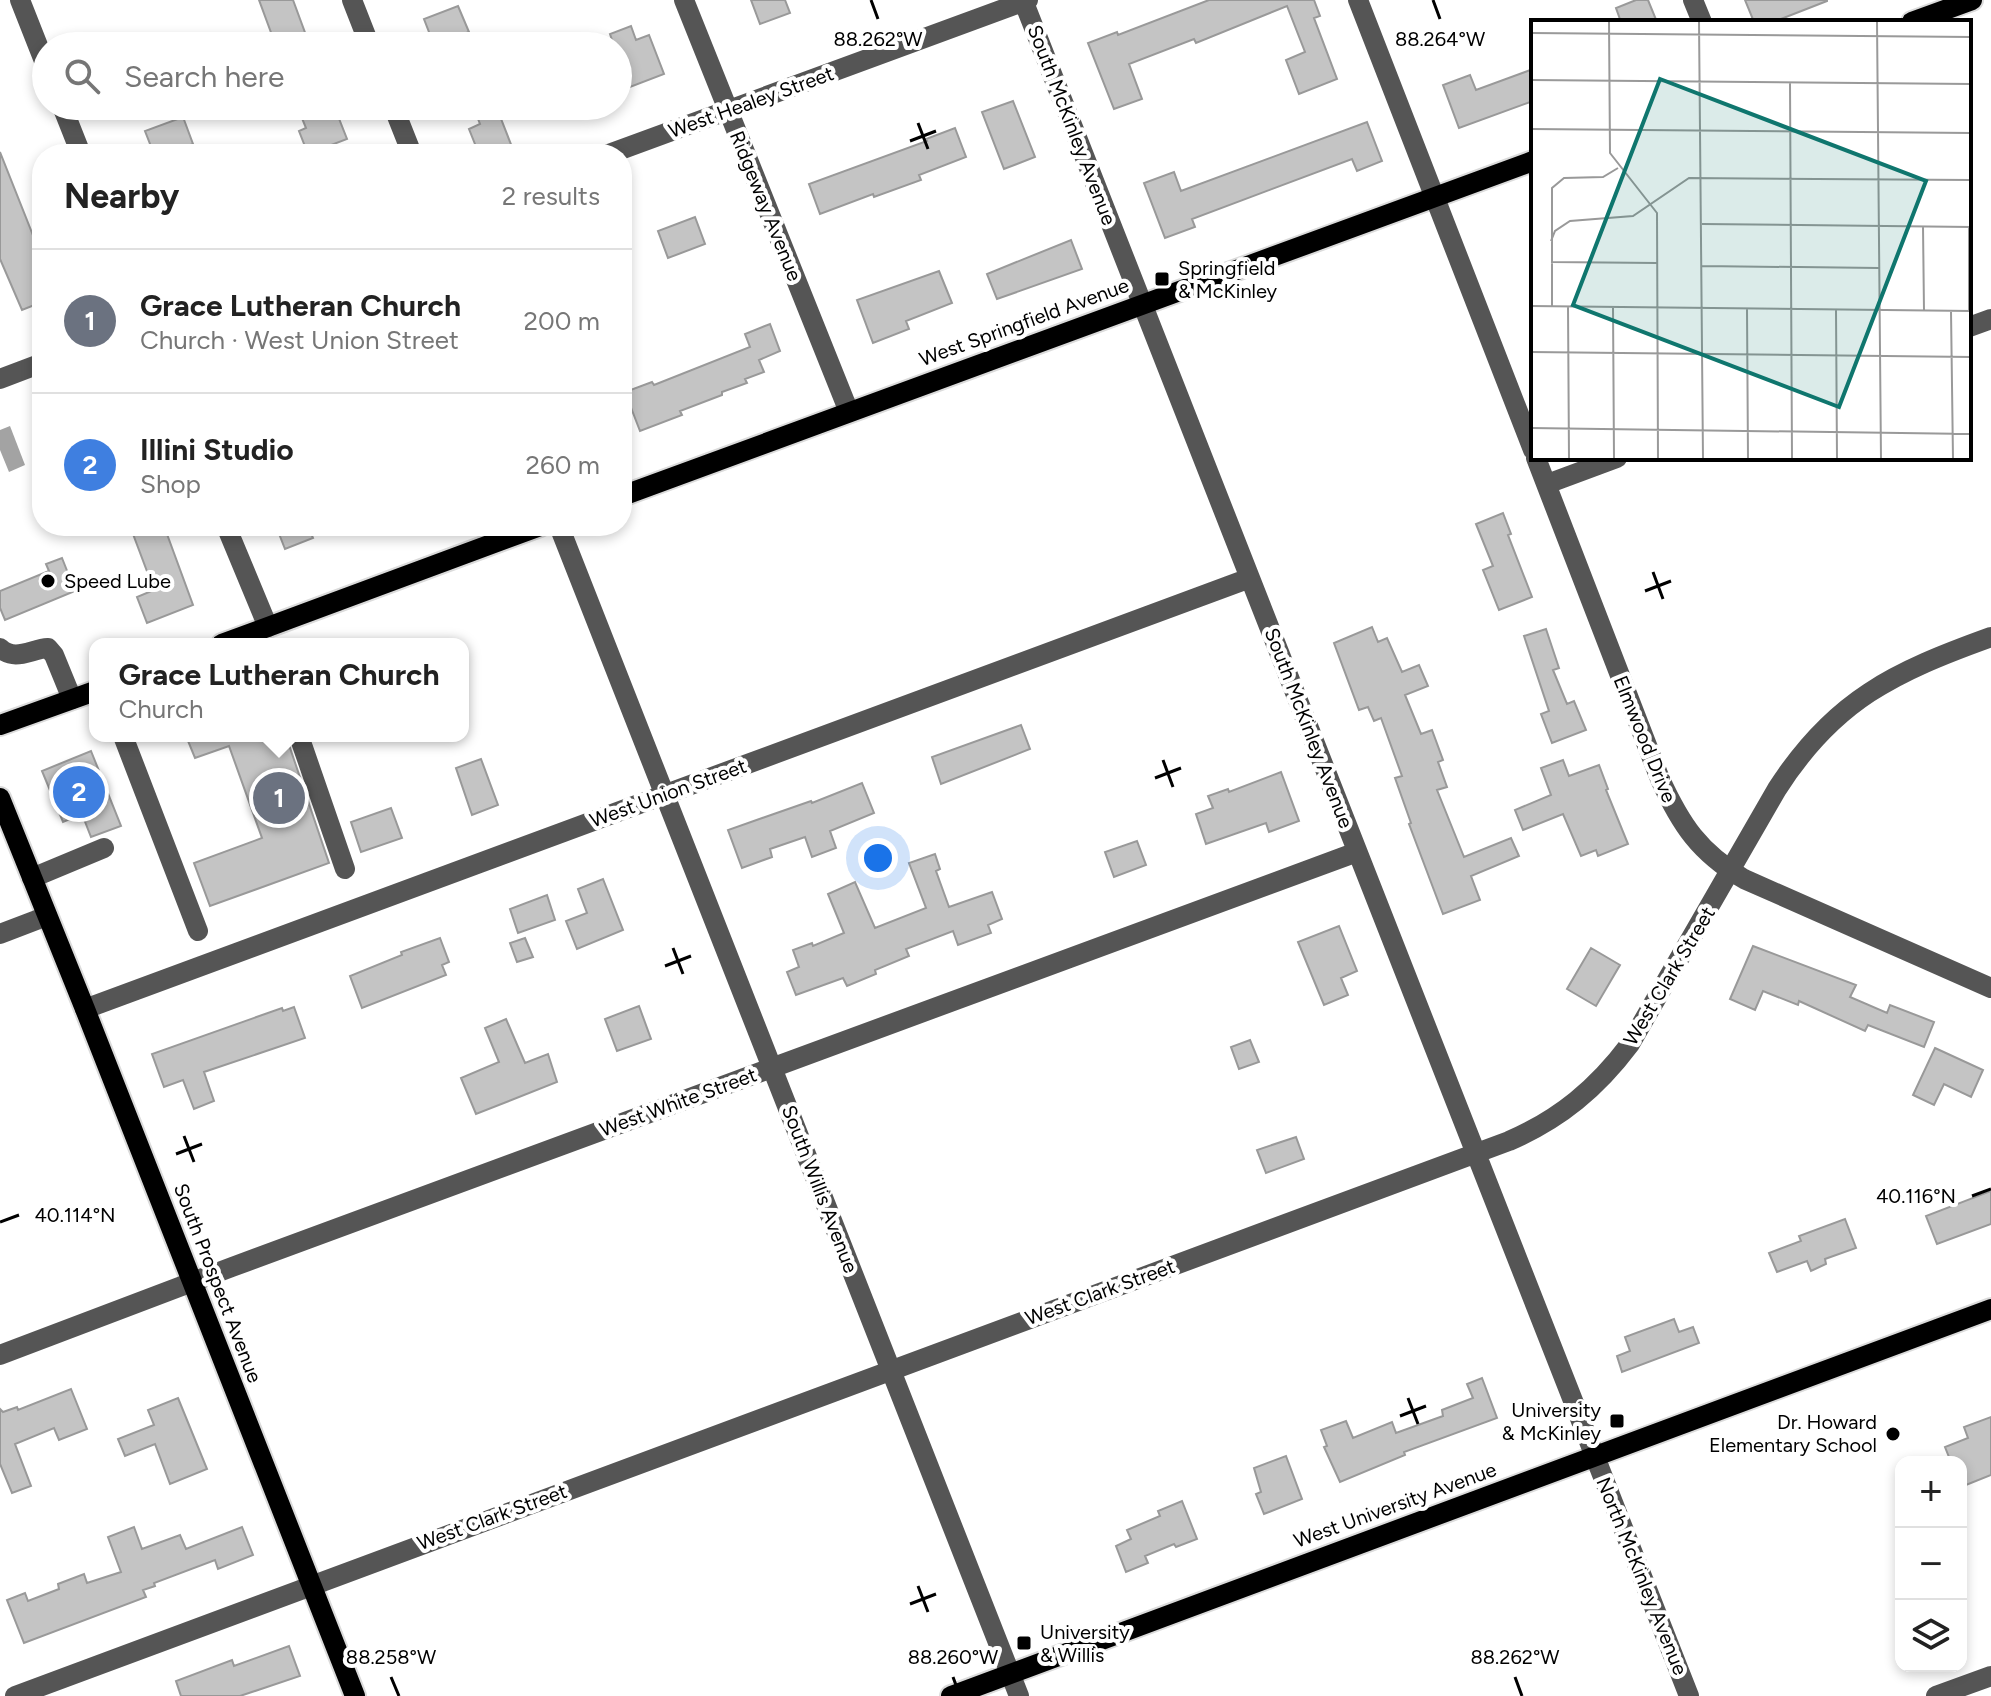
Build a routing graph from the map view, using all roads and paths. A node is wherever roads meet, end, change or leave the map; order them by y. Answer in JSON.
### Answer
{"nodes":[{"id":1,"x":20,"y":0,"type":"edge"},
{"id":2,"x":352,"y":0,"type":"edge"},
{"id":3,"x":684,"y":0,"type":"edge"},
{"id":4,"x":1358,"y":0,"type":"edge"},
{"id":5,"x":1693,"y":0,"type":"edge"},
{"id":6,"x":1972,"y":0,"type":"edge"},
{"id":7,"x":1025,"y":1,"type":"edge"},
{"id":8,"x":1701,"y":20,"type":"edge"},
{"id":9,"x":1917,"y":20,"type":"edge"},
{"id":10,"x":33,"y":32,"type":"edge"},
{"id":11,"x":365,"y":32,"type":"edge"},
{"id":12,"x":727,"y":110,"type":"junction"},
{"id":13,"x":68,"y":120,"type":"edge"},
{"id":14,"x":399,"y":120,"type":"edge"},
{"id":15,"x":77,"y":144,"type":"edge"},
{"id":16,"x":408,"y":144,"type":"edge"},
{"id":17,"x":632,"y":145,"type":"edge"},
{"id":18,"x":1531,"y":162,"type":"edge"},
{"id":19,"x":1433,"y":198,"type":"junction"},
{"id":20,"x":1142,"y":304,"type":"junction"},
{"id":21,"x":1991,"y":319,"type":"edge"},
{"id":22,"x":1971,"y":326,"type":"edge"},
{"id":23,"x":32,"y":367,"type":"edge"},
{"id":24,"x":0,"y":379,"type":"edge"},
{"id":25,"x":849,"y":412,"type":"junction"},
{"id":26,"x":1531,"y":445,"type":"edge"},
{"id":27,"x":1537,"y":460,"type":"edge"},
{"id":28,"x":1612,"y":460,"type":"edge"},
{"id":29,"x":1547,"y":484,"type":"junction"},
{"id":30,"x":632,"y":492,"type":"edge"},
{"id":31,"x":230,"y":536,"type":"edge"},
{"id":32,"x":513,"y":536,"type":"edge"},
{"id":33,"x":563,"y":536,"type":"edge"},
{"id":34,"x":1250,"y":578,"type":"junction"},
{"id":35,"x":268,"y":627,"type":"junction"},
{"id":36,"x":1991,"y":637,"type":"edge"},
{"id":37,"x":238,"y":638,"type":"edge"},
{"id":38,"x":0,"y":648,"type":"edge"},
{"id":39,"x":89,"y":693,"type":"edge"},
{"id":40,"x":72,"y":699,"type":"junction"},
{"id":41,"x":0,"y":725,"type":"edge"},
{"id":42,"x":125,"y":742,"type":"edge"},
{"id":43,"x":301,"y":742,"type":"edge"},
{"id":44,"x":665,"y":794,"type":"junction"},
{"id":45,"x":0,"y":798,"type":"edge"},
{"id":46,"x":104,"y":848,"type":"dead end"},
{"id":47,"x":1357,"y":852,"type":"junction"},
{"id":48,"x":345,"y":869,"type":"dead end"},
{"id":49,"x":1731,"y":871,"type":"junction"},
{"id":50,"x":32,"y":878,"type":"junction"},
{"id":51,"x":47,"y":916,"type":"junction"},
{"id":52,"x":2,"y":927,"type":"edge"},
{"id":53,"x":198,"y":931,"type":"dead end"},
{"id":54,"x":1991,"y":988,"type":"edge"},
{"id":55,"x":85,"y":1009,"type":"junction"},
{"id":56,"x":772,"y":1067,"type":"junction"},
{"id":57,"x":1476,"y":1153,"type":"junction"},
{"id":58,"x":192,"y":1282,"type":"junction"},
{"id":59,"x":1991,"y":1309,"type":"edge"},
{"id":60,"x":0,"y":1355,"type":"edge"},
{"id":61,"x":891,"y":1370,"type":"junction"},
{"id":62,"x":1594,"y":1457,"type":"junction"},
{"id":63,"x":311,"y":1584,"type":"junction"},
{"id":64,"x":1010,"y":1674,"type":"junction"},
{"id":65,"x":1991,"y":1676,"type":"edge"},
{"id":66,"x":15,"y":1696,"type":"edge"},
{"id":67,"x":355,"y":1696,"type":"edge"},
{"id":68,"x":951,"y":1696,"type":"edge"},
{"id":69,"x":1019,"y":1696,"type":"edge"},
{"id":70,"x":1689,"y":1696,"type":"edge"},
{"id":71,"x":1936,"y":1696,"type":"edge"}],
"edges":[{"from":1,"to":10,"type":"street"},
{"from":2,"to":11,"type":"street"},
{"from":3,"to":12,"type":"street","name":"Ridgeway Avenue"},
{"from":4,"to":19,"type":"street"},
{"from":5,"to":8,"type":"street"},
{"from":6,"to":9,"type":"main road"},
{"from":7,"to":12,"type":"street","name":"West Healey Street"},
{"from":7,"to":20,"type":"street","name":"South McKinley Avenue"},
{"from":12,"to":17,"type":"street","name":"West Healey Street"},
{"from":12,"to":25,"type":"street","name":"Ridgeway Avenue"},
{"from":13,"to":15,"type":"street"},
{"from":14,"to":16,"type":"street"},
{"from":18,"to":19,"type":"main road","name":"West Springfield Avenue"},
{"from":19,"to":20,"type":"main road","name":"West Springfield Avenue"},
{"from":19,"to":26,"type":"street"},
{"from":20,"to":25,"type":"main road","name":"West Springfield Avenue"},
{"from":20,"to":34,"type":"street","name":"South McKinley Avenue"},
{"from":21,"to":22,"type":"street"},
{"from":23,"to":24,"type":"street"},
{"from":25,"to":30,"type":"main road","name":"West Springfield Avenue"},
{"from":27,"to":29,"type":"street","name":"Elmwood Drive"},
{"from":28,"to":29,"type":"street"},
{"from":29,"to":49,"type":"street","name":"Elmwood Drive"},
{"from":31,"to":35,"type":"street"},
{"from":32,"to":35,"type":"main road"},
{"from":33,"to":44,"type":"street","name":"South Willis Avenue"},
{"from":34,"to":44,"type":"street","name":"West Union Street"},
{"from":34,"to":47,"type":"street","name":"South McKinley Avenue"},
{"from":35,"to":37,"type":"main road"},
{"from":36,"to":49,"type":"street","name":"West Clark Street"},
{"from":38,"to":40,"type":"street"},
{"from":39,"to":40,"type":"main road"},
{"from":40,"to":41,"type":"main road"},
{"from":42,"to":53,"type":"street"},
{"from":43,"to":48,"type":"street"},
{"from":44,"to":55,"type":"street","name":"West Union Street"},
{"from":44,"to":56,"type":"street","name":"South Willis Avenue"},
{"from":45,"to":50,"type":"main road","name":"South Prospect Avenue"},
{"from":46,"to":50,"type":"street"},
{"from":47,"to":56,"type":"street","name":"West White Street"},
{"from":47,"to":57,"type":"street","name":"South McKinley Avenue"},
{"from":49,"to":54,"type":"street","name":"Elmwood Drive"},
{"from":49,"to":57,"type":"street","name":"West Clark Street"},
{"from":50,"to":51,"type":"main road","name":"South Prospect Avenue"},
{"from":51,"to":52,"type":"street"},
{"from":51,"to":55,"type":"main road","name":"South Prospect Avenue"},
{"from":55,"to":58,"type":"main road","name":"South Prospect Avenue"},
{"from":56,"to":58,"type":"street","name":"West White Street"},
{"from":56,"to":61,"type":"street","name":"South Willis Avenue"},
{"from":57,"to":61,"type":"street","name":"West Clark Street"},
{"from":57,"to":62,"type":"street","name":"South McKinley Avenue"},
{"from":58,"to":60,"type":"street","name":"West White Street"},
{"from":58,"to":63,"type":"main road","name":"South Prospect Avenue"},
{"from":59,"to":62,"type":"main road","name":"West University Avenue"},
{"from":61,"to":63,"type":"street","name":"West Clark Street"},
{"from":61,"to":64,"type":"street","name":"South Willis Avenue"},
{"from":62,"to":64,"type":"main road","name":"West University Avenue"},
{"from":62,"to":70,"type":"street","name":"North McKinley Avenue"},
{"from":63,"to":66,"type":"street","name":"West Clark Street"},
{"from":63,"to":67,"type":"main road","name":"South Prospect Avenue"},
{"from":64,"to":68,"type":"main road","name":"West University Avenue"},
{"from":64,"to":69,"type":"street","name":"South Willis Avenue"},
{"from":65,"to":71,"type":"street"}]}
